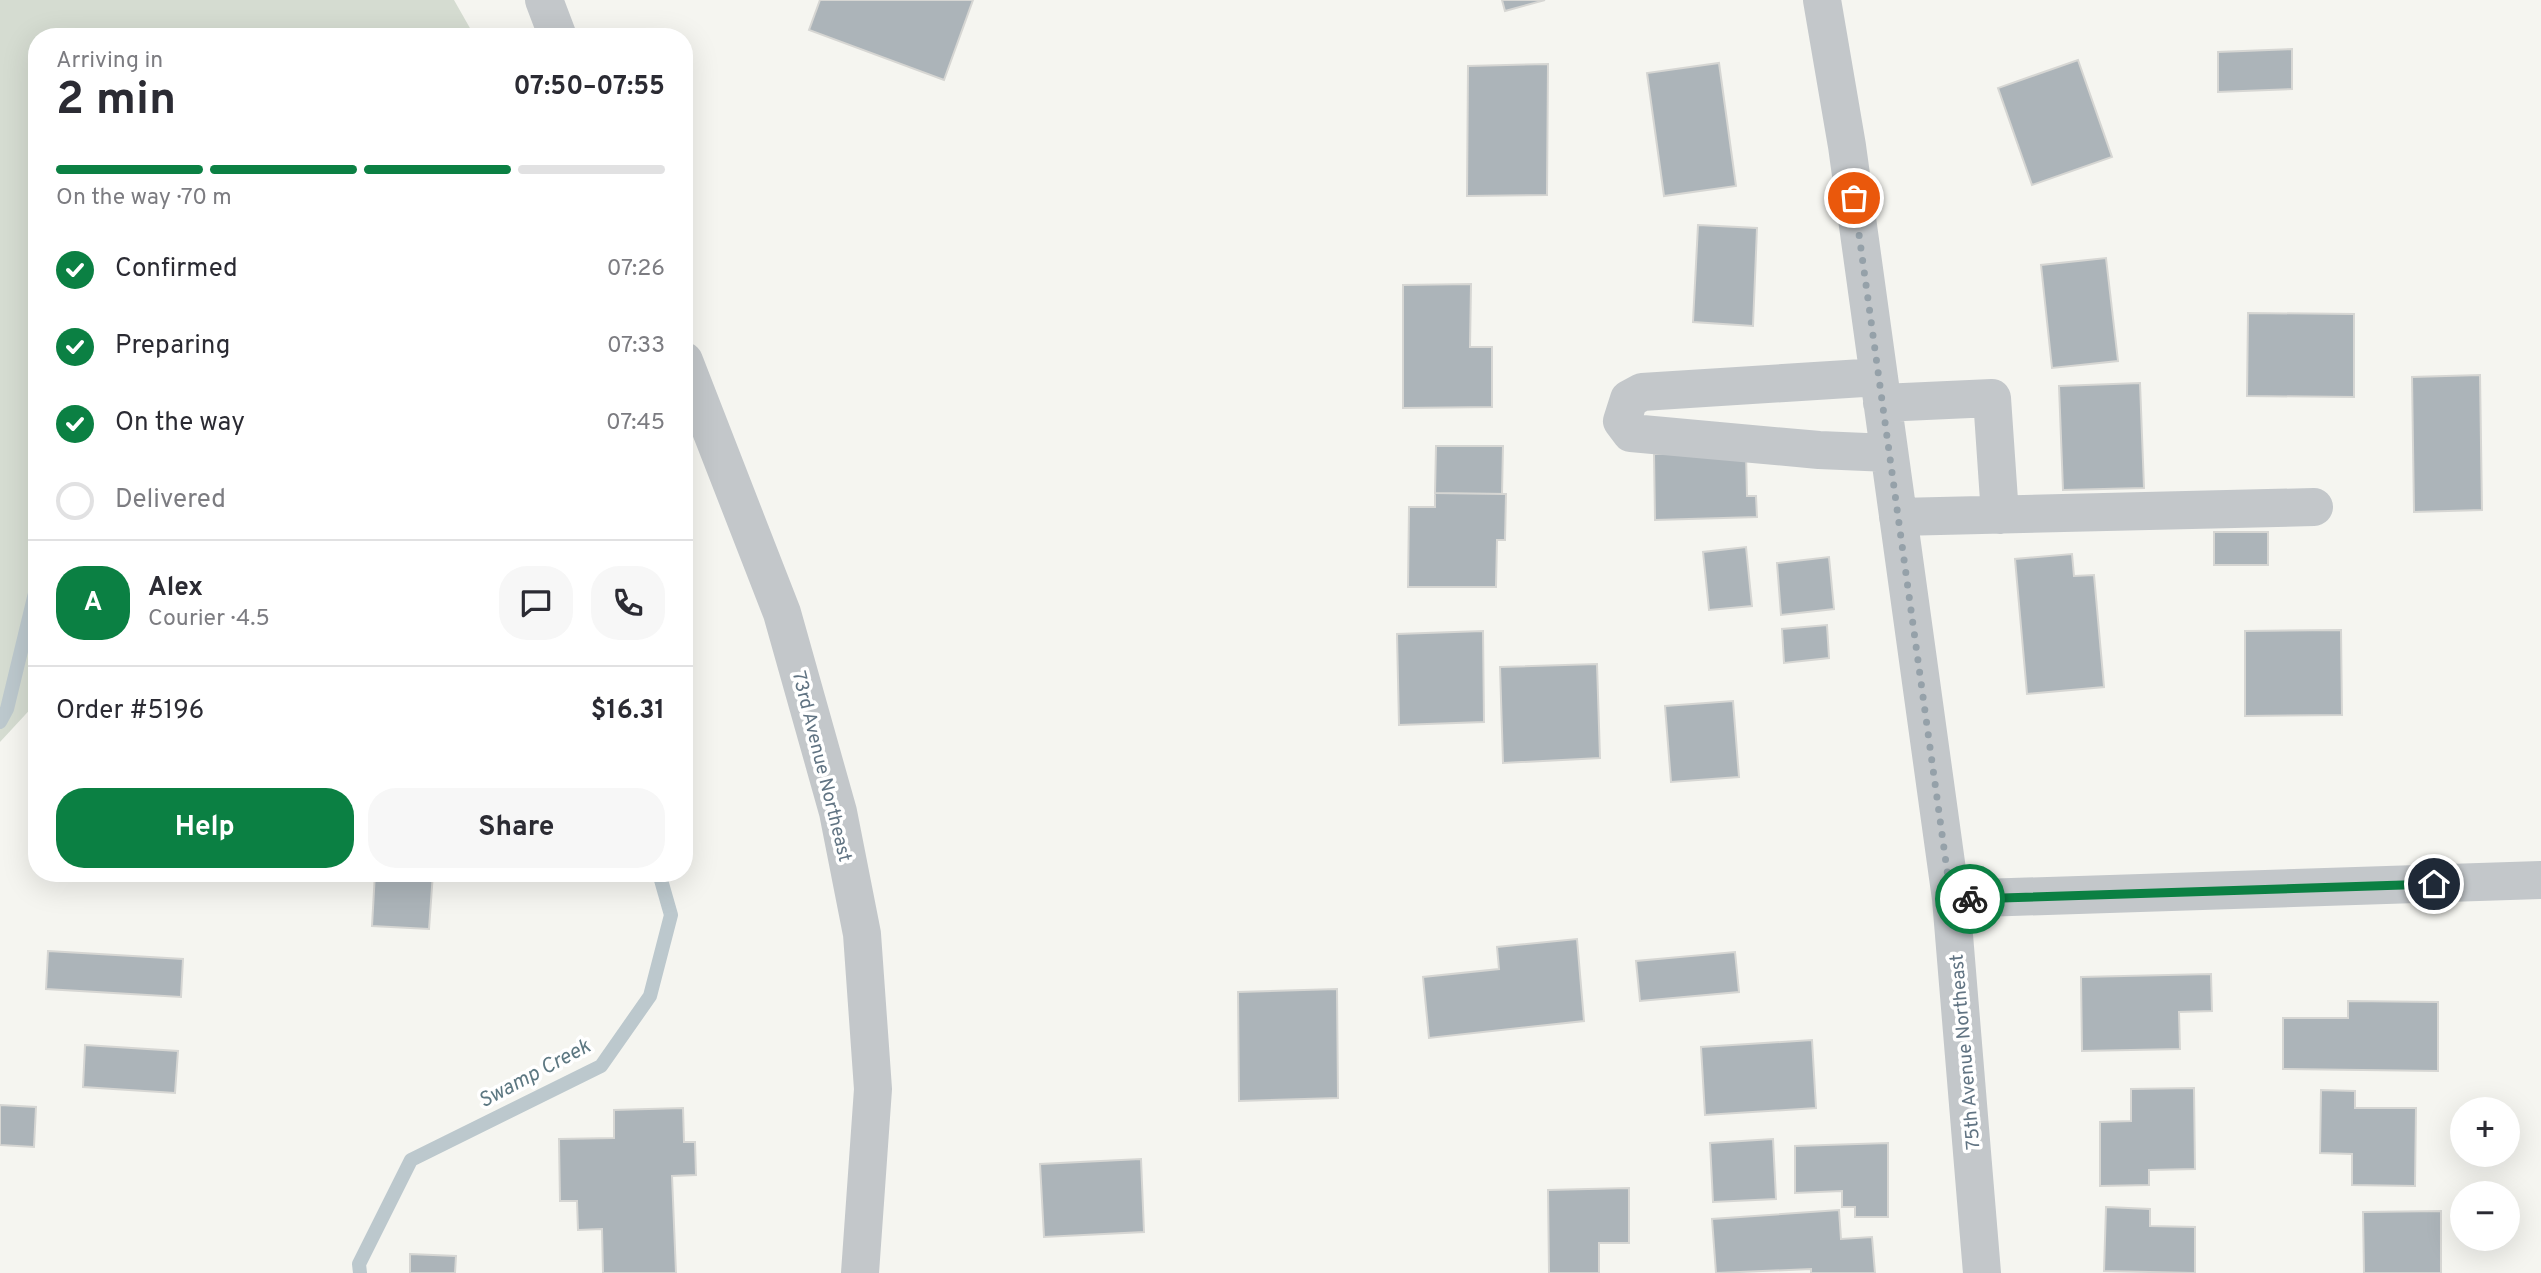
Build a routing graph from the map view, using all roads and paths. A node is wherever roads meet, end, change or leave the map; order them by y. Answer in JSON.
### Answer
{"nodes":[{"id":1,"x":544,"y":0,"type":"edge"},
{"id":2,"x":1822,"y":0,"type":"edge"},
{"id":3,"x":555,"y":28,"type":"edge"},
{"id":4,"x":693,"y":383,"type":"edge"},
{"id":5,"x":1880,"y":390,"type":"junction"},
{"id":6,"x":1889,"y":453,"type":"junction"},
{"id":7,"x":2315,"y":507,"type":"dead end"},
{"id":8,"x":2000,"y":515,"type":"junction"},
{"id":9,"x":1898,"y":517,"type":"junction"},
{"id":10,"x":2541,"y":880,"type":"edge"},
{"id":11,"x":1951,"y":899,"type":"junction"},
{"id":12,"x":860,"y":1273,"type":"edge"},
{"id":13,"x":1982,"y":1273,"type":"edge"}],
"edges":[{"from":1,"to":3,"type":"street"},
{"from":2,"to":5,"type":"street","name":"75th Avenue Northeast"},
{"from":4,"to":12,"type":"street","name":"73rd Avenue Northeast"},
{"from":5,"to":6,"type":"street","name":"75th Avenue Northeast"},
{"from":5,"to":6,"type":"street"},
{"from":5,"to":8,"type":"street"},
{"from":6,"to":9,"type":"street","name":"75th Avenue Northeast"},
{"from":7,"to":8,"type":"street"},
{"from":8,"to":9,"type":"street"},
{"from":9,"to":11,"type":"street","name":"75th Avenue Northeast"},
{"from":10,"to":11,"type":"street"},
{"from":11,"to":13,"type":"street","name":"75th Avenue Northeast"}]}
